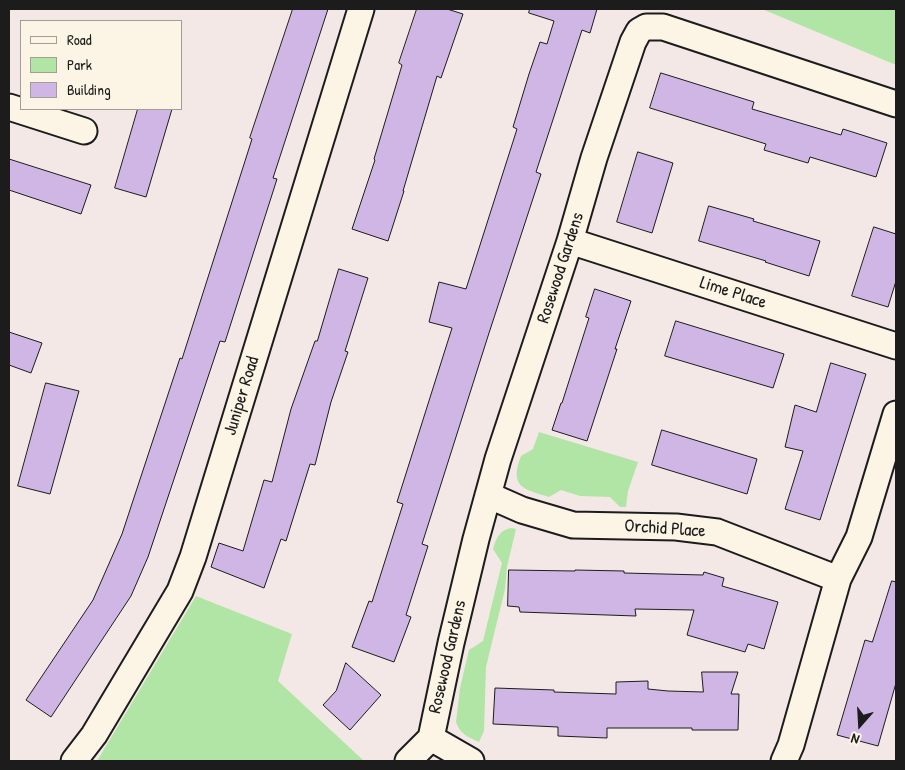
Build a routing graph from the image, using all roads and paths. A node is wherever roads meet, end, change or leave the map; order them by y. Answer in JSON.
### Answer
{"nodes":[{"id":1,"x":361,"y":9,"type":"edge"},
{"id":2,"x":896,"y":104,"type":"edge"},
{"id":3,"x":9,"y":107,"type":"edge"},
{"id":4,"x":84,"y":131,"type":"dead end"},
{"id":5,"x":570,"y":241,"type":"junction"},
{"id":6,"x":896,"y":346,"type":"edge"},
{"id":7,"x":896,"y":414,"type":"edge"},
{"id":8,"x":488,"y":495,"type":"junction"},
{"id":9,"x":838,"y":579,"type":"junction"},
{"id":10,"x":431,"y":738,"type":"junction"},
{"id":11,"x":74,"y":761,"type":"edge"},
{"id":12,"x":408,"y":761,"type":"edge"},
{"id":13,"x":471,"y":761,"type":"edge"},
{"id":14,"x":784,"y":761,"type":"edge"}],
"edges":[{"from":1,"to":11,"type":"street","name":"Juniper Road"},
{"from":2,"to":5,"type":"street","name":"Rosewood Gardens"},
{"from":3,"to":4,"type":"street"},
{"from":5,"to":6,"type":"street","name":"Lime Place"},
{"from":5,"to":8,"type":"street","name":"Rosewood Gardens"},
{"from":7,"to":9,"type":"street"},
{"from":8,"to":9,"type":"street","name":"Orchid Place"},
{"from":8,"to":10,"type":"street","name":"Rosewood Gardens"},
{"from":9,"to":14,"type":"street"},
{"from":10,"to":12,"type":"street","name":"Rosewood Gardens"},
{"from":10,"to":13,"type":"street"}]}
